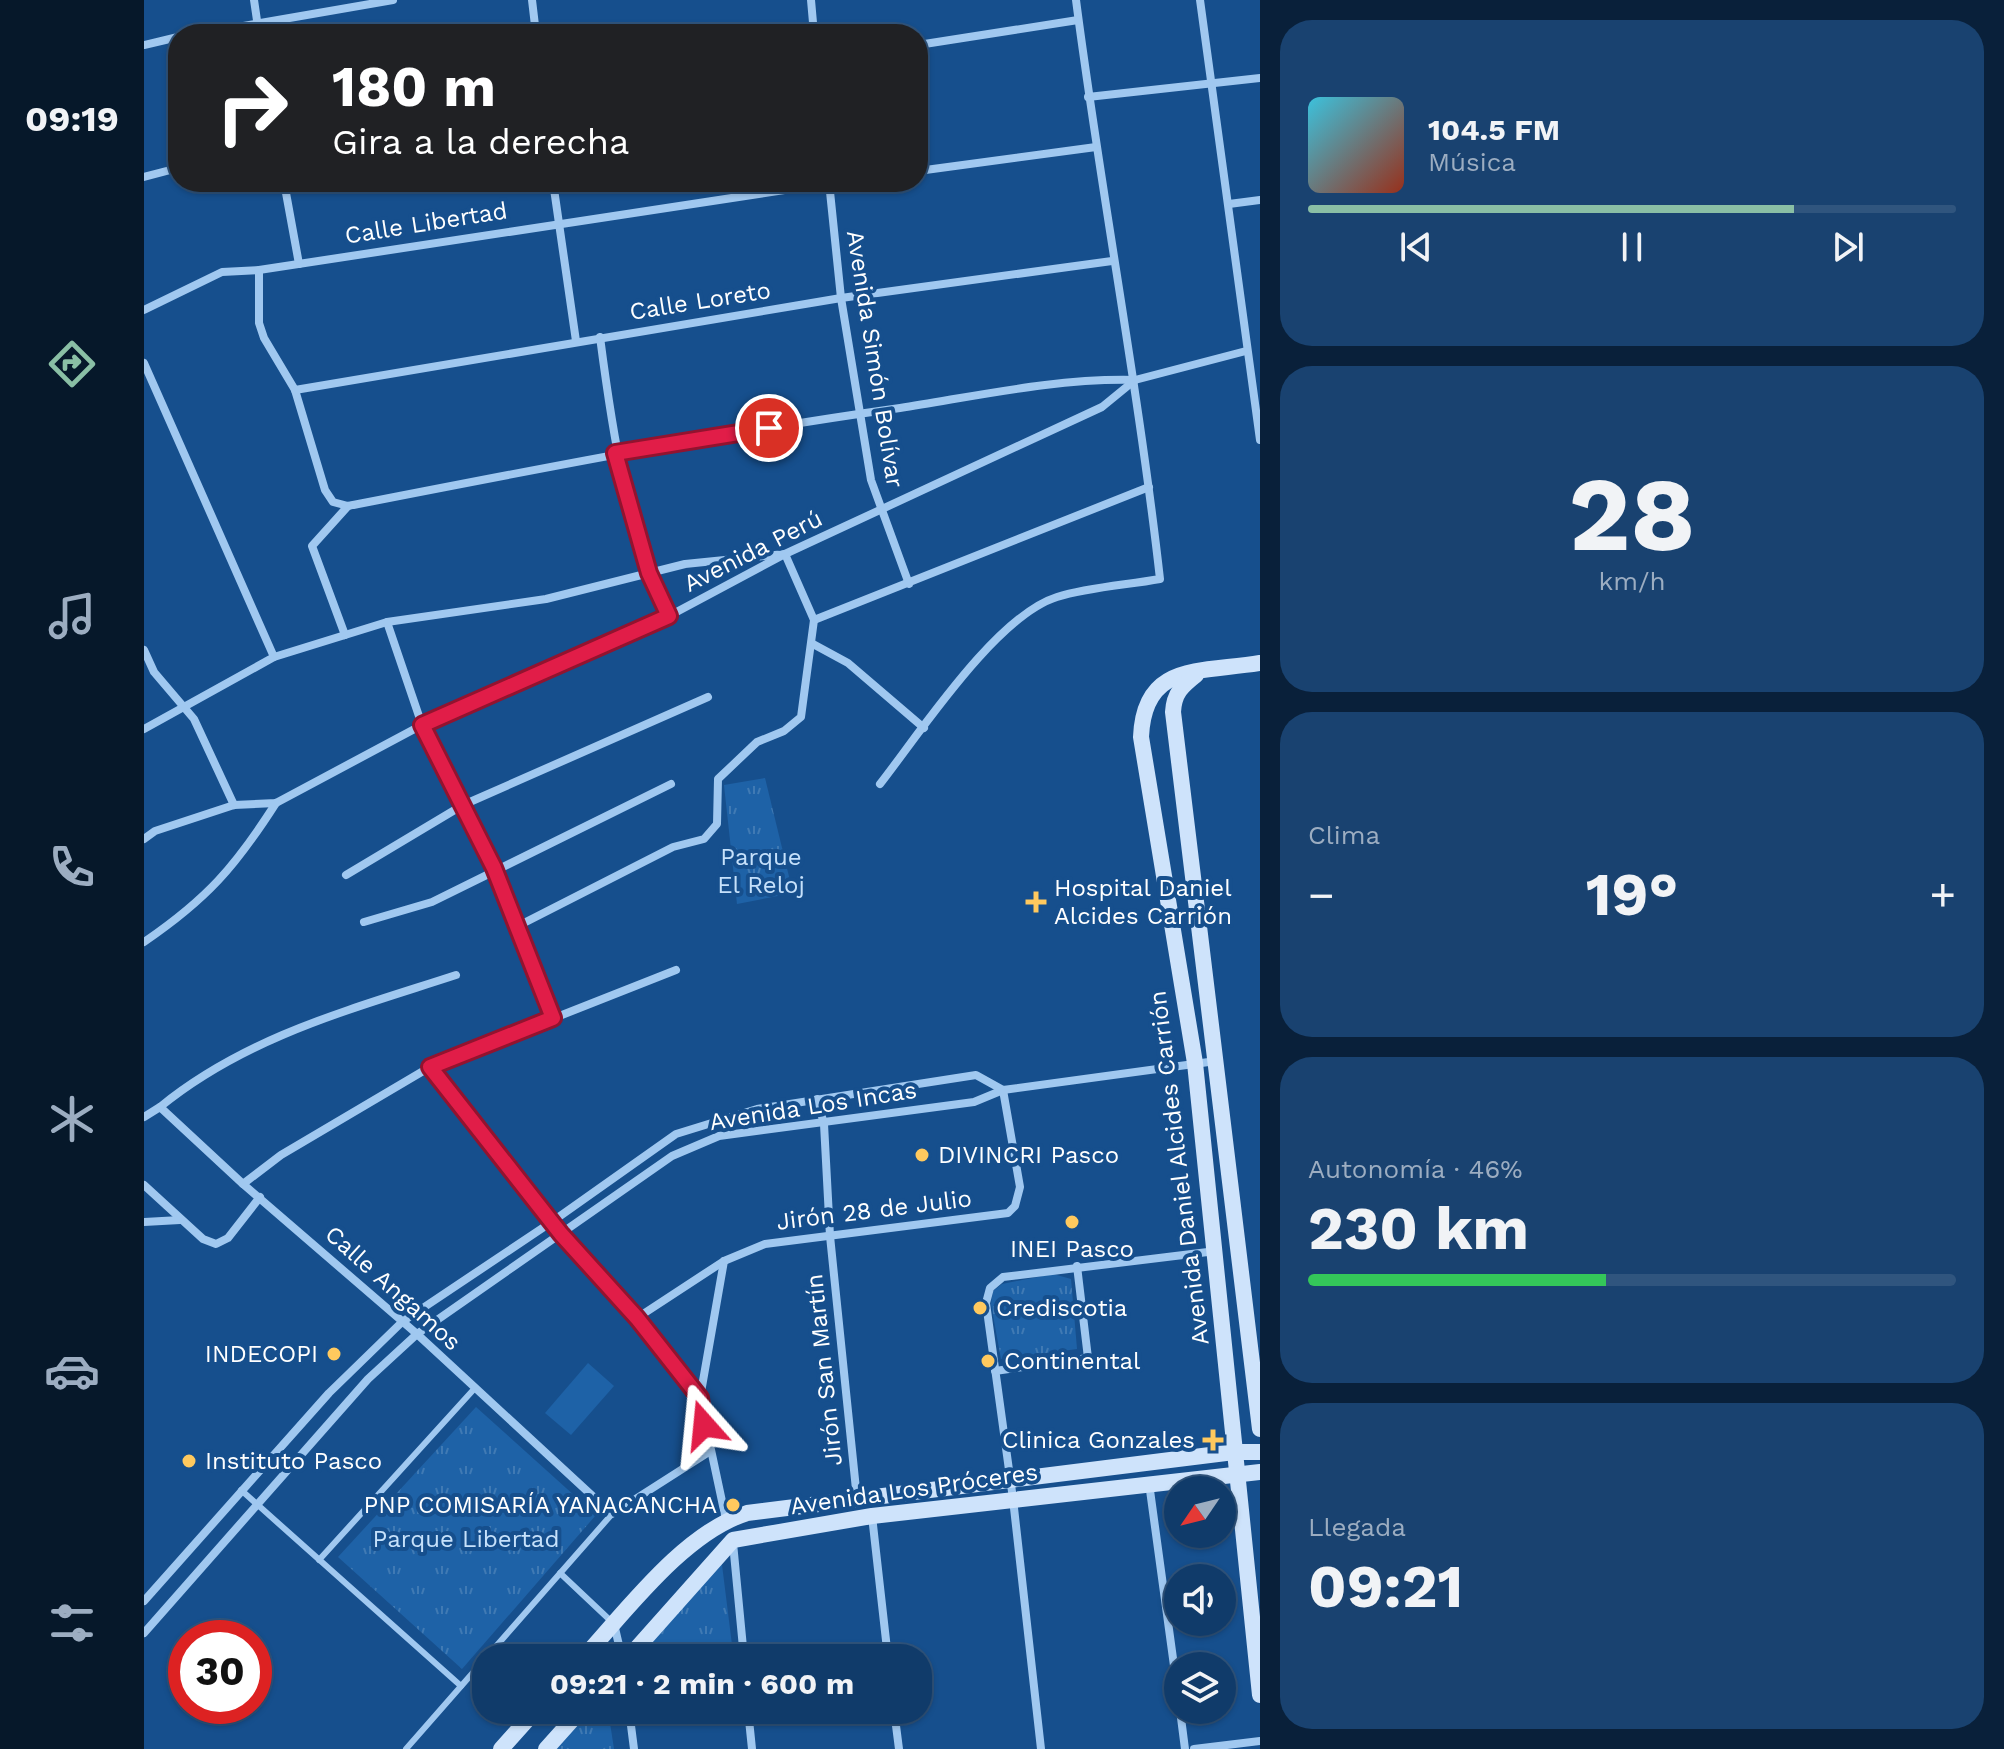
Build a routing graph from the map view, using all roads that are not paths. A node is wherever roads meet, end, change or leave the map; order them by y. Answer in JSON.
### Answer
{"nodes":[{"id":1,"x":254,"y":0,"type":"edge"},
{"id":2,"x":393,"y":0,"type":"edge"},
{"id":3,"x":532,"y":0,"type":"edge"},
{"id":4,"x":811,"y":0,"type":"edge"},
{"id":5,"x":1076,"y":0,"type":"edge"},
{"id":6,"x":1200,"y":0,"type":"edge"},
{"id":7,"x":1078,"y":20,"type":"junction"},
{"id":8,"x":257,"y":24,"type":"edge"},
{"id":9,"x":285,"y":24,"type":"edge"},
{"id":10,"x":535,"y":24,"type":"edge"},
{"id":11,"x":813,"y":24,"type":"edge"},
{"id":12,"x":168,"y":39,"type":"edge"},
{"id":13,"x":928,"y":43,"type":"edge"},
{"id":14,"x":144,"y":45,"type":"edge"},
{"id":15,"x":1260,"y":78,"type":"edge"},
{"id":16,"x":1210,"y":84,"type":"junction"},
{"id":17,"x":1088,"y":97,"type":"junction"},
{"id":18,"x":1096,"y":147,"type":"junction"},
{"id":19,"x":928,"y":170,"type":"edge"},
{"id":20,"x":168,"y":171,"type":"edge"},
{"id":21,"x":144,"y":177,"type":"edge"},
{"id":22,"x":286,"y":192,"type":"edge"},
{"id":23,"x":554,"y":192,"type":"edge"},
{"id":24,"x":761,"y":192,"type":"edge"},
{"id":25,"x":830,"y":192,"type":"edge"},
{"id":26,"x":1260,"y":200,"type":"edge"},
{"id":27,"x":1229,"y":204,"type":"junction"},
{"id":28,"x":558,"y":222,"type":"junction"},
{"id":29,"x":1112,"y":261,"type":"junction"},
{"id":30,"x":299,"y":264,"type":"junction"},
{"id":31,"x":259,"y":270,"type":"junction"},
{"id":32,"x":841,"y":298,"type":"junction"},
{"id":33,"x":144,"y":310,"type":"edge"},
{"id":34,"x":600,"y":337,"type":"junction"},
{"id":35,"x":576,"y":341,"type":"junction"},
{"id":36,"x":1246,"y":351,"type":"junction"},
{"id":37,"x":144,"y":363,"type":"edge"},
{"id":38,"x":1135,"y":380,"type":"junction"},
{"id":39,"x":295,"y":390,"type":"junction"},
{"id":40,"x":861,"y":413,"type":"junction"},
{"id":41,"x":1260,"y":440,"type":"edge"},
{"id":42,"x":615,"y":453,"type":"junction"},
{"id":43,"x":1149,"y":487,"type":"junction"},
{"id":44,"x":348,"y":506,"type":"junction"},
{"id":45,"x":880,"y":512,"type":"junction"},
{"id":46,"x":785,"y":554,"type":"junction"},
{"id":47,"x":649,"y":573,"type":"junction"},
{"id":48,"x":909,"y":584,"type":"junction"},
{"id":49,"x":669,"y":616,"type":"junction"},
{"id":50,"x":814,"y":620,"type":"junction"},
{"id":51,"x":387,"y":622,"type":"junction"},
{"id":52,"x":345,"y":635,"type":"junction"},
{"id":53,"x":813,"y":644,"type":"junction"},
{"id":54,"x":144,"y":650,"type":"edge"},
{"id":55,"x":274,"y":657,"type":"junction"},
{"id":56,"x":1260,"y":663,"type":"edge"},
{"id":57,"x":1197,"y":674,"type":"junction"},
{"id":58,"x":708,"y":697,"type":"dead end"},
{"id":59,"x":180,"y":706,"type":"junction"},
{"id":60,"x":422,"y":725,"type":"junction"},
{"id":61,"x":924,"y":728,"type":"junction"},
{"id":62,"x":144,"y":729,"type":"edge"},
{"id":63,"x":671,"y":784,"type":"dead end"},
{"id":64,"x":880,"y":784,"type":"dead end"},
{"id":65,"x":276,"y":803,"type":"junction"},
{"id":66,"x":234,"y":805,"type":"junction"},
{"id":67,"x":463,"y":805,"type":"junction"},
{"id":68,"x":144,"y":839,"type":"edge"},
{"id":69,"x":494,"y":868,"type":"junction"},
{"id":70,"x":346,"y":875,"type":"dead end"},
{"id":71,"x":364,"y":922,"type":"dead end"},
{"id":72,"x":516,"y":927,"type":"junction"},
{"id":73,"x":144,"y":942,"type":"edge"},
{"id":74,"x":676,"y":970,"type":"dead end"},
{"id":75,"x":456,"y":975,"type":"dead end"},
{"id":76,"x":553,"y":1018,"type":"junction"},
{"id":77,"x":1217,"y":1061,"type":"junction"},
{"id":78,"x":1195,"y":1063,"type":"junction"},
{"id":79,"x":430,"y":1067,"type":"junction"},
{"id":80,"x":1003,"y":1090,"type":"junction"},
{"id":81,"x":817,"y":1099,"type":"junction"},
{"id":82,"x":160,"y":1107,"type":"junction"},
{"id":83,"x":144,"y":1117,"type":"edge"},
{"id":84,"x":824,"y":1124,"type":"junction"},
{"id":85,"x":1227,"y":1147,"type":"junction"},
{"id":86,"x":1205,"y":1148,"type":"junction"},
{"id":87,"x":635,"y":1163,"type":"junction"},
{"id":88,"x":645,"y":1176,"type":"junction"},
{"id":89,"x":243,"y":1184,"type":"junction"},
{"id":90,"x":144,"y":1185,"type":"edge"},
{"id":91,"x":260,"y":1197,"type":"junction"},
{"id":92,"x":180,"y":1220,"type":"junction"},
{"id":93,"x":553,"y":1221,"type":"junction"},
{"id":94,"x":144,"y":1222,"type":"edge"},
{"id":95,"x":561,"y":1234,"type":"junction"},
{"id":96,"x":830,"y":1236,"type":"junction"},
{"id":97,"x":1217,"y":1251,"type":"junction"},
{"id":98,"x":724,"y":1261,"type":"junction"},
{"id":99,"x":1077,"y":1266,"type":"junction"},
{"id":100,"x":637,"y":1318,"type":"junction"},
{"id":101,"x":402,"y":1322,"type":"junction"},
{"id":102,"x":1249,"y":1332,"type":"junction"},
{"id":103,"x":417,"y":1334,"type":"junction"},
{"id":104,"x":1224,"y":1334,"type":"junction"},
{"id":105,"x":995,"y":1371,"type":"junction"},
{"id":106,"x":475,"y":1388,"type":"junction"},
{"id":107,"x":700,"y":1398,"type":"junction"},
{"id":108,"x":1260,"y":1429,"type":"edge"},
{"id":109,"x":709,"y":1452,"type":"junction"},
{"id":110,"x":1234,"y":1452,"type":"junction"},
{"id":111,"x":1260,"y":1452,"type":"edge"},
{"id":112,"x":1260,"y":1472,"type":"edge"},
{"id":113,"x":1236,"y":1473,"type":"junction"},
{"id":114,"x":1011,"y":1480,"type":"junction"},
{"id":115,"x":1149,"y":1483,"type":"junction"},
{"id":116,"x":241,"y":1490,"type":"junction"},
{"id":117,"x":1013,"y":1499,"type":"junction"},
{"id":118,"x":857,"y":1500,"type":"junction"},
{"id":119,"x":257,"y":1505,"type":"junction"},
{"id":120,"x":612,"y":1514,"type":"junction"},
{"id":121,"x":872,"y":1516,"type":"junction"},
{"id":122,"x":726,"y":1520,"type":"junction"},
{"id":123,"x":733,"y":1540,"type":"junction"},
{"id":124,"x":319,"y":1560,"type":"junction"},
{"id":125,"x":560,"y":1573,"type":"junction"},
{"id":126,"x":144,"y":1601,"type":"edge"},
{"id":127,"x":614,"y":1624,"type":"junction"},
{"id":128,"x":144,"y":1633,"type":"edge"},
{"id":129,"x":596,"y":1644,"type":"edge"},
{"id":130,"x":620,"y":1644,"type":"edge"},
{"id":131,"x":638,"y":1644,"type":"edge"},
{"id":132,"x":743,"y":1644,"type":"edge"},
{"id":133,"x":886,"y":1644,"type":"edge"},
{"id":134,"x":1172,"y":1652,"type":"edge"},
{"id":135,"x":461,"y":1686,"type":"junction"},
{"id":136,"x":1260,"y":1695,"type":"edge"},
{"id":137,"x":523,"y":1724,"type":"edge"},
{"id":138,"x":568,"y":1724,"type":"edge"},
{"id":139,"x":631,"y":1724,"type":"edge"},
{"id":140,"x":749,"y":1724,"type":"edge"},
{"id":141,"x":896,"y":1724,"type":"edge"},
{"id":142,"x":1182,"y":1724,"type":"edge"},
{"id":143,"x":1260,"y":1741,"type":"edge"},
{"id":144,"x":406,"y":1749,"type":"edge"},
{"id":145,"x":501,"y":1749,"type":"edge"},
{"id":146,"x":546,"y":1749,"type":"edge"},
{"id":147,"x":634,"y":1749,"type":"edge"},
{"id":148,"x":750,"y":1749,"type":"edge"},
{"id":149,"x":899,"y":1749,"type":"edge"},
{"id":150,"x":1041,"y":1749,"type":"edge"},
{"id":151,"x":1185,"y":1749,"type":"edge"},
{"id":152,"x":1194,"y":1749,"type":"edge"}],
"edges":[{"from":1,"to":8,"type":"street"},
{"from":2,"to":9,"type":"street"},
{"from":3,"to":10,"type":"street"},
{"from":4,"to":11,"type":"street"},
{"from":5,"to":7,"type":"street"},
{"from":6,"to":16,"type":"street"},
{"from":7,"to":13,"type":"street"},
{"from":7,"to":17,"type":"street"},
{"from":12,"to":14,"type":"street"},
{"from":15,"to":16,"type":"street"},
{"from":16,"to":17,"type":"street"},
{"from":16,"to":27,"type":"street"},
{"from":17,"to":18,"type":"street"},
{"from":18,"to":19,"type":"street"},
{"from":18,"to":29,"type":"street"},
{"from":20,"to":21,"type":"street"},
{"from":22,"to":30,"type":"street"},
{"from":23,"to":28,"type":"street"},
{"from":24,"to":28,"type":"street","name":"Calle Libertad"},
{"from":25,"to":32,"type":"street","name":"Avenida Simón Bolívar"},
{"from":26,"to":27,"type":"street"},
{"from":27,"to":36,"type":"street"},
{"from":28,"to":30,"type":"street","name":"Calle Libertad"},
{"from":28,"to":35,"type":"street"},
{"from":29,"to":32,"type":"street","name":"Calle Loreto"},
{"from":29,"to":38,"type":"street"},
{"from":30,"to":31,"type":"street","name":"Calle Libertad"},
{"from":31,"to":33,"type":"street","name":"Calle Libertad"},
{"from":31,"to":39,"type":"street"},
{"from":32,"to":34,"type":"street","name":"Calle Loreto"},
{"from":32,"to":40,"type":"street","name":"Avenida Simón Bolívar"},
{"from":34,"to":35,"type":"street","name":"Calle Loreto"},
{"from":34,"to":42,"type":"street"},
{"from":35,"to":39,"type":"street","name":"Calle Loreto"},
{"from":36,"to":38,"type":"street","name":"Avenida Perú"},
{"from":36,"to":41,"type":"street"},
{"from":37,"to":55,"type":"street"},
{"from":38,"to":40,"type":"street"},
{"from":38,"to":43,"type":"street"},
{"from":38,"to":45,"type":"street","name":"Avenida Perú"},
{"from":39,"to":44,"type":"street"},
{"from":40,"to":42,"type":"street"},
{"from":40,"to":45,"type":"street","name":"Avenida Simón Bolívar"},
{"from":42,"to":44,"type":"street"},
{"from":42,"to":47,"type":"street"},
{"from":43,"to":48,"type":"street"},
{"from":43,"to":61,"type":"street"},
{"from":44,"to":52,"type":"street"},
{"from":45,"to":46,"type":"street","name":"Avenida Perú"},
{"from":45,"to":48,"type":"street","name":"Avenida Simón Bolívar"},
{"from":46,"to":47,"type":"street"},
{"from":46,"to":49,"type":"street","name":"Avenida Perú"},
{"from":46,"to":50,"type":"street"},
{"from":47,"to":49,"type":"street"},
{"from":47,"to":51,"type":"street"},
{"from":48,"to":50,"type":"street"},
{"from":49,"to":60,"type":"street","name":"Avenida Perú"},
{"from":50,"to":53,"type":"street"},
{"from":51,"to":52,"type":"street"},
{"from":51,"to":60,"type":"street"},
{"from":52,"to":55,"type":"street"},
{"from":53,"to":61,"type":"street"},
{"from":53,"to":72,"type":"street"},
{"from":54,"to":59,"type":"street"},
{"from":55,"to":59,"type":"street"},
{"from":56,"to":57,"type":"street"},
{"from":57,"to":77,"type":"street","name":"Avenida Daniel Alcides Carrión"},
{"from":57,"to":78,"type":"street","name":"Avenida Daniel Alcides Carrión"},
{"from":58,"to":67,"type":"street"},
{"from":59,"to":62,"type":"street"},
{"from":59,"to":66,"type":"street"},
{"from":60,"to":65,"type":"street","name":"Avenida Perú"},
{"from":60,"to":67,"type":"street"},
{"from":61,"to":64,"type":"street"},
{"from":63,"to":69,"type":"street"},
{"from":65,"to":66,"type":"street","name":"Avenida Perú"},
{"from":65,"to":73,"type":"street"},
{"from":66,"to":68,"type":"street","name":"Avenida Perú"},
{"from":67,"to":69,"type":"street"},
{"from":67,"to":70,"type":"street"},
{"from":69,"to":71,"type":"street"},
{"from":69,"to":72,"type":"street"},
{"from":72,"to":76,"type":"street"},
{"from":74,"to":76,"type":"street"},
{"from":75,"to":82,"type":"street"},
{"from":76,"to":79,"type":"street"},
{"from":77,"to":78,"type":"street","name":"Avenida Los Incas"},
{"from":77,"to":85,"type":"street","name":"Avenida Daniel Alcides Carrión"},
{"from":78,"to":80,"type":"street","name":"Avenida Los Incas"},
{"from":78,"to":86,"type":"street","name":"Avenida Daniel Alcides Carrión"},
{"from":79,"to":89,"type":"street"},
{"from":79,"to":93,"type":"street"},
{"from":80,"to":81,"type":"street","name":"Avenida Los Incas"},
{"from":80,"to":84,"type":"street","name":"Avenida Los Incas"},
{"from":80,"to":96,"type":"street","name":"Jirón 28 de Julio"},
{"from":81,"to":84,"type":"street","name":"Jirón San Martín"},
{"from":81,"to":87,"type":"street","name":"Avenida Los Incas"},
{"from":82,"to":83,"type":"street"},
{"from":82,"to":89,"type":"street","name":"Calle Angamos"},
{"from":84,"to":88,"type":"street","name":"Avenida Los Incas"},
{"from":84,"to":96,"type":"street","name":"Jirón San Martín"},
{"from":85,"to":86,"type":"street"},
{"from":85,"to":102,"type":"street","name":"Avenida Daniel Alcides Carrión"},
{"from":86,"to":97,"type":"street","name":"Avenida Daniel Alcides Carrión"},
{"from":87,"to":88,"type":"street"},
{"from":87,"to":93,"type":"street","name":"Avenida Los Incas"},
{"from":88,"to":95,"type":"street","name":"Avenida Los Incas"},
{"from":89,"to":91,"type":"street","name":"Calle Angamos"},
{"from":90,"to":92,"type":"street"},
{"from":91,"to":92,"type":"street"},
{"from":91,"to":101,"type":"street","name":"Calle Angamos"},
{"from":92,"to":94,"type":"street"},
{"from":93,"to":95,"type":"street"},
{"from":93,"to":101,"type":"street","name":"Avenida Los Incas"},
{"from":95,"to":100,"type":"street"},
{"from":95,"to":103,"type":"street","name":"Avenida Los Incas"},
{"from":96,"to":98,"type":"street","name":"Jirón 28 de Julio"},
{"from":96,"to":118,"type":"street","name":"Jirón San Martín"},
{"from":97,"to":99,"type":"street"},
{"from":97,"to":104,"type":"street","name":"Avenida Daniel Alcides Carrión"},
{"from":98,"to":100,"type":"street","name":"Jirón 28 de Julio"},
{"from":98,"to":107,"type":"street"},
{"from":99,"to":105,"type":"street"},
{"from":99,"to":105,"type":"street"},
{"from":100,"to":107,"type":"street"},
{"from":101,"to":103,"type":"street","name":"Calle Angamos"},
{"from":101,"to":116,"type":"street","name":"Avenida Los Incas"},
{"from":102,"to":104,"type":"street"},
{"from":102,"to":108,"type":"street","name":"Avenida Daniel Alcides Carrión"},
{"from":103,"to":106,"type":"street","name":"Calle Angamos"},
{"from":103,"to":119,"type":"street","name":"Avenida Los Incas"},
{"from":104,"to":110,"type":"street","name":"Avenida Daniel Alcides Carrión"},
{"from":105,"to":114,"type":"street"},
{"from":106,"to":120,"type":"street","name":"Calle Angamos"},
{"from":106,"to":124,"type":"lane"},
{"from":107,"to":109,"type":"street"},
{"from":109,"to":120,"type":"street"},
{"from":109,"to":122,"type":"street"},
{"from":110,"to":111,"type":"street","name":"Avenida Los Próceres"},
{"from":110,"to":113,"type":"street","name":"Avenida Daniel Alcides Carrión"},
{"from":110,"to":114,"type":"street","name":"Avenida Los Próceres"},
{"from":112,"to":113,"type":"street","name":"Avenida Los Próceres"},
{"from":113,"to":115,"type":"street","name":"Avenida Los Próceres"},
{"from":113,"to":136,"type":"street","name":"Avenida Daniel Alcides Carrión"},
{"from":114,"to":117,"type":"street"},
{"from":114,"to":118,"type":"street","name":"Avenida Los Próceres"},
{"from":115,"to":117,"type":"street","name":"Avenida Los Próceres"},
{"from":115,"to":134,"type":"street"},
{"from":116,"to":119,"type":"lane"},
{"from":116,"to":126,"type":"street","name":"Avenida Los Incas"},
{"from":117,"to":121,"type":"street","name":"Avenida Los Próceres"},
{"from":117,"to":150,"type":"street"},
{"from":118,"to":122,"type":"street","name":"Avenida Los Próceres"},
{"from":119,"to":124,"type":"lane"},
{"from":119,"to":128,"type":"street","name":"Avenida Los Incas"},
{"from":120,"to":125,"type":"lane"},
{"from":121,"to":123,"type":"street","name":"Avenida Los Próceres"},
{"from":121,"to":133,"type":"street"},
{"from":122,"to":127,"type":"street","name":"Avenida Los Próceres"},
{"from":123,"to":131,"type":"street"},
{"from":123,"to":132,"type":"street"},
{"from":124,"to":135,"type":"lane"},
{"from":125,"to":127,"type":"lane"},
{"from":125,"to":135,"type":"lane"},
{"from":127,"to":129,"type":"street","name":"Avenida Los Próceres"},
{"from":127,"to":130,"type":"street"},
{"from":135,"to":144,"type":"lane"},
{"from":137,"to":145,"type":"street"},
{"from":138,"to":146,"type":"street"},
{"from":139,"to":147,"type":"street"},
{"from":140,"to":148,"type":"street"},
{"from":141,"to":149,"type":"street"},
{"from":142,"to":151,"type":"street"},
{"from":143,"to":152,"type":"street"}]}
